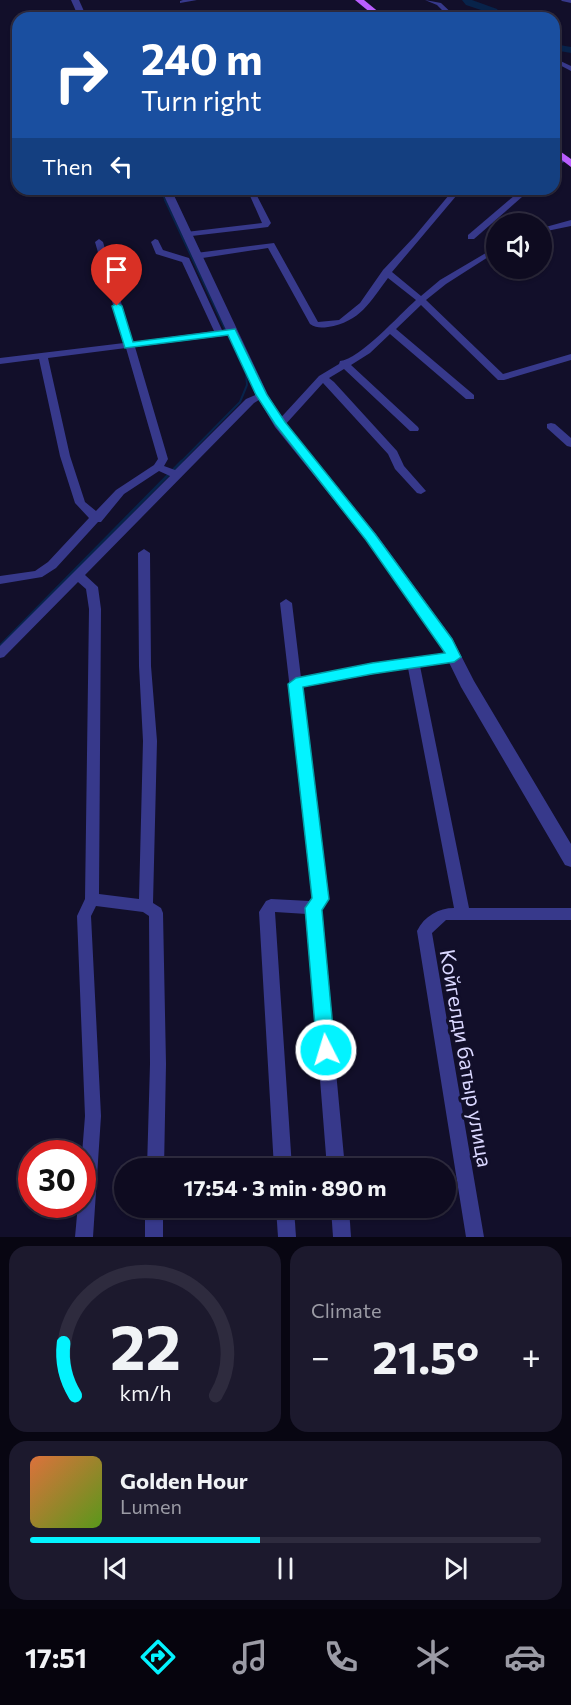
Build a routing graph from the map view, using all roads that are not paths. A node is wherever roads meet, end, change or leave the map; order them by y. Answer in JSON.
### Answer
{"nodes":[{"id":1,"x":194,"y":0,"type":"edge"},
{"id":2,"x":359,"y":0,"type":"edge"},
{"id":3,"x":428,"y":0,"type":"edge"},
{"id":4,"x":564,"y":0,"type":"edge"},
{"id":5,"x":571,"y":1,"type":"edge"},
{"id":6,"x":182,"y":2,"type":"dead end"},
{"id":7,"x":374,"y":12,"type":"edge"},
{"id":8,"x":448,"y":12,"type":"edge"},
{"id":9,"x":169,"y":195,"type":"edge"},
{"id":10,"x":253,"y":195,"type":"edge"},
{"id":11,"x":453,"y":195,"type":"edge"},
{"id":12,"x":520,"y":195,"type":"edge"},
{"id":13,"x":571,"y":223,"type":"edge"},
{"id":14,"x":552,"y":228,"type":"edge"},
{"id":15,"x":186,"y":235,"type":"junction"},
{"id":16,"x":471,"y":237,"type":"dead end"},
{"id":17,"x":99,"y":242,"type":"dead end"},
{"id":18,"x":154,"y":242,"type":"dead end"},
{"id":19,"x":486,"y":255,"type":"edge"},
{"id":20,"x":196,"y":256,"type":"junction"},
{"id":21,"x":386,"y":272,"type":"junction"},
{"id":22,"x":421,"y":300,"type":"junction"},
{"id":23,"x":390,"y":329,"type":"junction"},
{"id":24,"x":226,"y":332,"type":"junction"},
{"id":25,"x":129,"y":346,"type":"junction"},
{"id":26,"x":43,"y":356,"type":"junction"},
{"id":27,"x":571,"y":357,"type":"edge"},
{"id":28,"x":0,"y":361,"type":"edge"},
{"id":29,"x":343,"y":363,"type":"junction"},
{"id":30,"x":322,"y":378,"type":"junction"},
{"id":31,"x":262,"y":395,"type":"junction"},
{"id":32,"x":470,"y":397,"type":"dead end"},
{"id":33,"x":280,"y":424,"type":"junction"},
{"id":34,"x":551,"y":426,"type":"dead end"},
{"id":35,"x":414,"y":429,"type":"dead end"},
{"id":36,"x":571,"y":444,"type":"edge"},
{"id":37,"x":170,"y":472,"type":"junction"},
{"id":38,"x":421,"y":490,"type":"dead end"},
{"id":39,"x":97,"y":519,"type":"junction"},
{"id":40,"x":144,"y":553,"type":"dead end"},
{"id":41,"x":78,"y":576,"type":"junction"},
{"id":42,"x":0,"y":580,"type":"edge"},
{"id":43,"x":286,"y":603,"type":"dead end"},
{"id":44,"x":0,"y":654,"type":"edge"},
{"id":45,"x":454,"y":657,"type":"junction"},
{"id":46,"x":413,"y":662,"type":"junction"},
{"id":47,"x":296,"y":684,"type":"junction"},
{"id":48,"x":571,"y":860,"type":"edge"},
{"id":49,"x":92,"y":898,"type":"junction"},
{"id":50,"x":146,"y":906,"type":"junction"},
{"id":51,"x":314,"y":908,"type":"junction"},
{"id":52,"x":463,"y":914,"type":"junction"},
{"id":53,"x":571,"y":914,"type":"edge"},
{"id":54,"x":155,"y":1158,"type":"edge"},
{"id":55,"x":282,"y":1158,"type":"edge"},
{"id":56,"x":335,"y":1158,"type":"edge"},
{"id":57,"x":154,"y":1218,"type":"edge"},
{"id":58,"x":286,"y":1218,"type":"edge"},
{"id":59,"x":341,"y":1218,"type":"edge"},
{"id":60,"x":84,"y":1237,"type":"edge"},
{"id":61,"x":154,"y":1237,"type":"edge"},
{"id":62,"x":287,"y":1237,"type":"edge"},
{"id":63,"x":342,"y":1237,"type":"edge"},
{"id":64,"x":475,"y":1237,"type":"edge"}],
"edges":[{"from":1,"to":6,"type":"street"},
{"from":2,"to":7,"type":"main road"},
{"from":3,"to":8,"type":"street"},
{"from":4,"to":5,"type":"street"},
{"from":9,"to":15,"type":"street"},
{"from":10,"to":15,"type":"street"},
{"from":11,"to":21,"type":"street"},
{"from":12,"to":16,"type":"street"},
{"from":13,"to":14,"type":"street"},
{"from":15,"to":20,"type":"street"},
{"from":17,"to":25,"type":"street"},
{"from":18,"to":24,"type":"street"},
{"from":19,"to":22,"type":"street"},
{"from":20,"to":21,"type":"street"},
{"from":20,"to":24,"type":"street"},
{"from":21,"to":22,"type":"street"},
{"from":22,"to":23,"type":"street"},
{"from":22,"to":27,"type":"street"},
{"from":23,"to":29,"type":"street"},
{"from":23,"to":32,"type":"street"},
{"from":24,"to":25,"type":"street"},
{"from":24,"to":31,"type":"street"},
{"from":25,"to":26,"type":"street"},
{"from":25,"to":37,"type":"street"},
{"from":26,"to":28,"type":"street"},
{"from":26,"to":39,"type":"street"},
{"from":29,"to":30,"type":"street"},
{"from":29,"to":35,"type":"street"},
{"from":30,"to":33,"type":"street"},
{"from":30,"to":38,"type":"street"},
{"from":31,"to":33,"type":"street"},
{"from":31,"to":37,"type":"street"},
{"from":33,"to":45,"type":"street"},
{"from":34,"to":36,"type":"street"},
{"from":37,"to":39,"type":"street"},
{"from":37,"to":41,"type":"street"},
{"from":39,"to":42,"type":"street"},
{"from":40,"to":50,"type":"street"},
{"from":41,"to":44,"type":"street"},
{"from":41,"to":49,"type":"street"},
{"from":43,"to":47,"type":"street"},
{"from":45,"to":46,"type":"street"},
{"from":45,"to":48,"type":"street"},
{"from":46,"to":47,"type":"street"},
{"from":46,"to":52,"type":"street"},
{"from":47,"to":51,"type":"street"},
{"from":49,"to":50,"type":"street"},
{"from":49,"to":60,"type":"street"},
{"from":50,"to":54,"type":"street"},
{"from":51,"to":55,"type":"street"},
{"from":51,"to":56,"type":"street"},
{"from":52,"to":53,"type":"street"},
{"from":52,"to":64,"type":"street","name":"Койгелди батыр улица"},
{"from":57,"to":61,"type":"street"},
{"from":58,"to":62,"type":"street"},
{"from":59,"to":63,"type":"street"}]}
